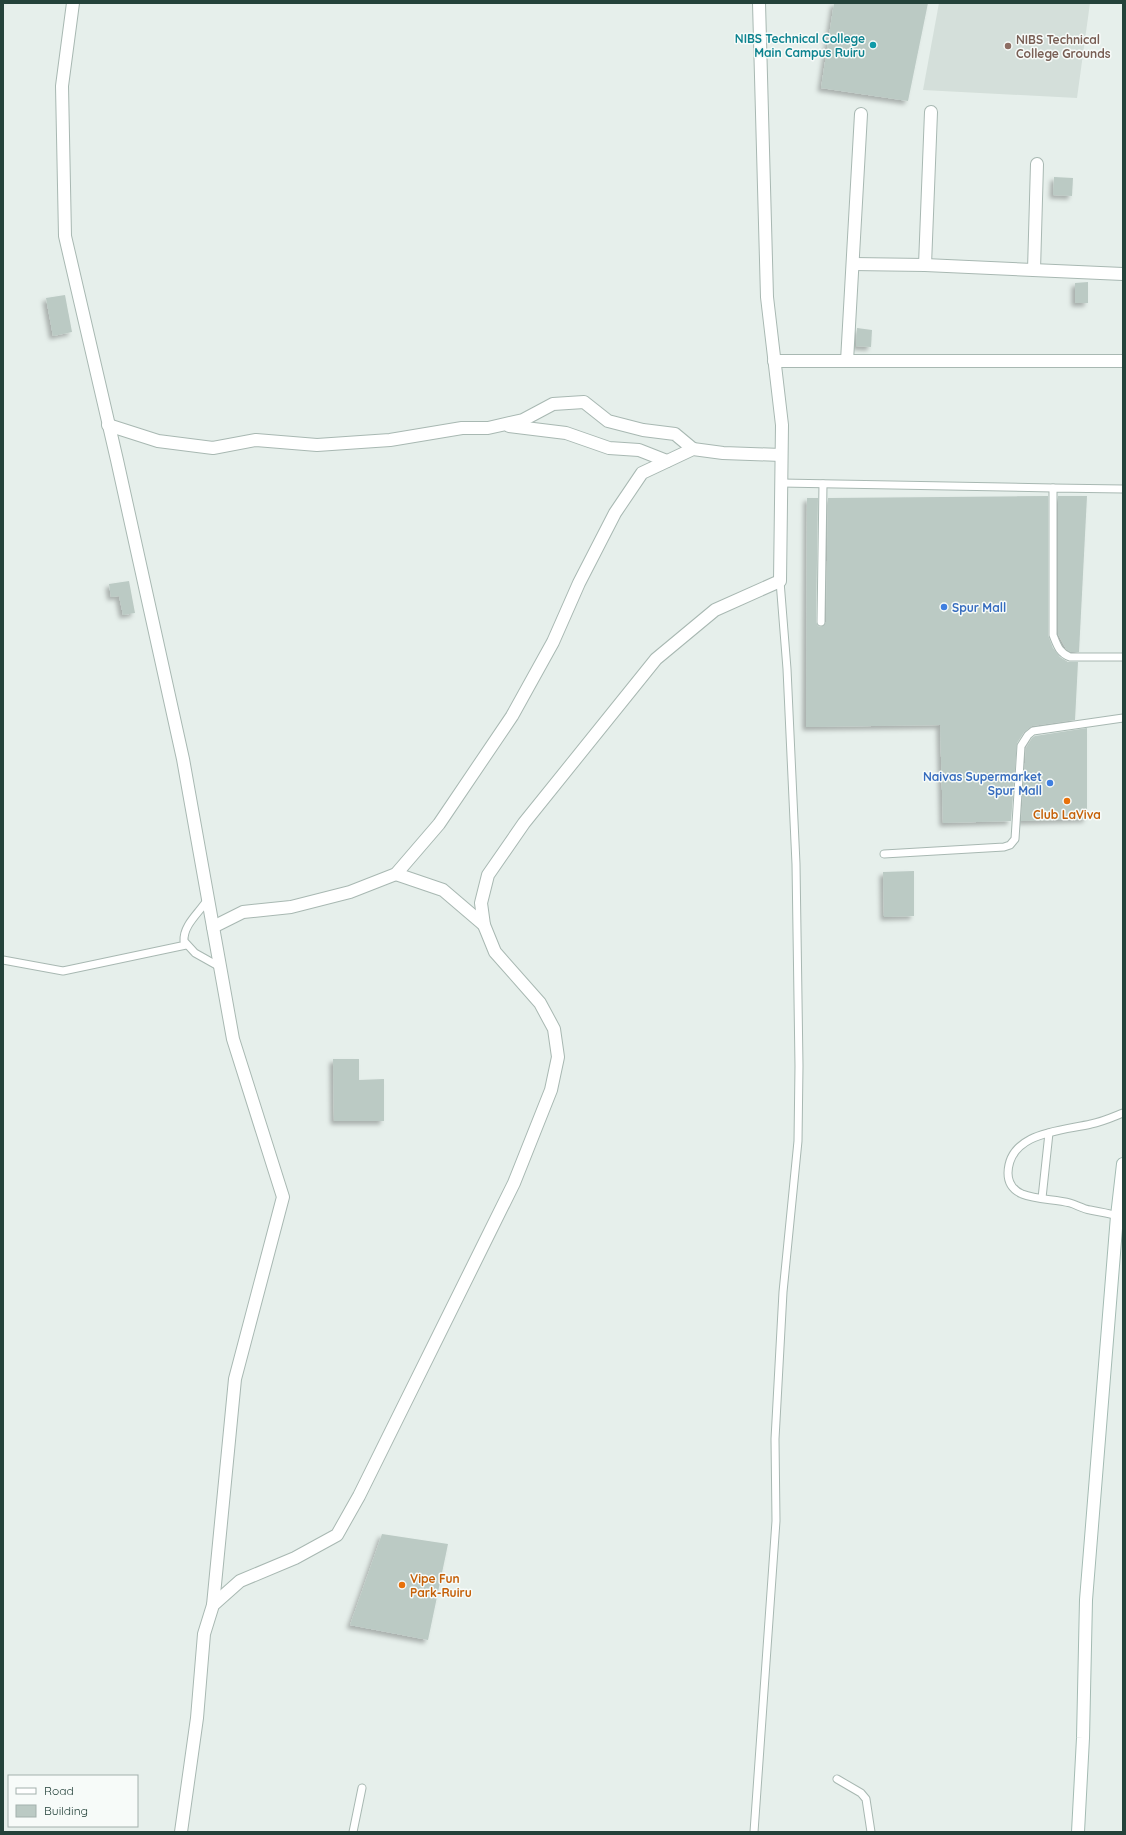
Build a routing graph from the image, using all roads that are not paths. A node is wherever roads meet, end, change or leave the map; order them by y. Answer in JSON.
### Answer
{"nodes":[{"id":1,"x":73,"y":3,"type":"edge"},
{"id":2,"x":759,"y":3,"type":"edge"},
{"id":3,"x":931,"y":112,"type":"dead end"},
{"id":4,"x":861,"y":114,"type":"dead end"},
{"id":5,"x":1037,"y":164,"type":"dead end"},
{"id":6,"x":854,"y":264,"type":"junction"},
{"id":7,"x":925,"y":265,"type":"junction"},
{"id":8,"x":1034,"y":270,"type":"junction"},
{"id":9,"x":1123,"y":274,"type":"edge"},
{"id":10,"x":774,"y":361,"type":"junction"},
{"id":11,"x":847,"y":361,"type":"junction"},
{"id":12,"x":1123,"y":361,"type":"edge"},
{"id":13,"x":108,"y":425,"type":"junction"},
{"id":14,"x":502,"y":425,"type":"junction"},
{"id":15,"x":693,"y":449,"type":"junction"},
{"id":16,"x":781,"y":455,"type":"junction"},
{"id":17,"x":667,"y":461,"type":"junction"},
{"id":18,"x":781,"y":483,"type":"junction"},
{"id":19,"x":823,"y":484,"type":"junction"},
{"id":20,"x":1053,"y":488,"type":"junction"},
{"id":21,"x":1123,"y":489,"type":"edge"},
{"id":22,"x":780,"y":581,"type":"junction"},
{"id":23,"x":821,"y":622,"type":"dead end"},
{"id":24,"x":1123,"y":657,"type":"edge"},
{"id":25,"x":1123,"y":718,"type":"edge"},
{"id":26,"x":884,"y":854,"type":"dead end"},
{"id":27,"x":396,"y":874,"type":"junction"},
{"id":28,"x":208,"y":899,"type":"junction"},
{"id":29,"x":484,"y":925,"type":"junction"},
{"id":30,"x":213,"y":927,"type":"junction"},
{"id":31,"x":186,"y":945,"type":"junction"},
{"id":32,"x":3,"y":960,"type":"edge"},
{"id":33,"x":220,"y":967,"type":"junction"},
{"id":34,"x":1123,"y":1113,"type":"edge"},
{"id":35,"x":1048,"y":1134,"type":"junction"},
{"id":36,"x":1123,"y":1164,"type":"edge"},
{"id":37,"x":1042,"y":1198,"type":"junction"},
{"id":38,"x":1117,"y":1216,"type":"junction"},
{"id":39,"x":213,"y":1605,"type":"junction"},
{"id":40,"x":838,"y":1779,"type":"dead end"},
{"id":41,"x":362,"y":1788,"type":"dead end"},
{"id":42,"x":181,"y":1832,"type":"edge"},
{"id":43,"x":353,"y":1832,"type":"edge"},
{"id":44,"x":754,"y":1832,"type":"edge"},
{"id":45,"x":870,"y":1832,"type":"edge"},
{"id":46,"x":1078,"y":1832,"type":"edge"}],
"edges":[{"from":1,"to":13,"type":"street"},
{"from":2,"to":10,"type":"street"},
{"from":3,"to":7,"type":"street"},
{"from":4,"to":6,"type":"street"},
{"from":5,"to":8,"type":"street"},
{"from":6,"to":7,"type":"street"},
{"from":6,"to":11,"type":"street"},
{"from":7,"to":8,"type":"street"},
{"from":8,"to":9,"type":"street"},
{"from":10,"to":11,"type":"street"},
{"from":10,"to":16,"type":"street"},
{"from":11,"to":12,"type":"street"},
{"from":13,"to":14,"type":"street"},
{"from":13,"to":28,"type":"street"},
{"from":14,"to":15,"type":"street"},
{"from":14,"to":17,"type":"street"},
{"from":15,"to":16,"type":"street"},
{"from":15,"to":17,"type":"street"},
{"from":16,"to":18,"type":"street"},
{"from":17,"to":27,"type":"street"},
{"from":18,"to":19,"type":"lane"},
{"from":18,"to":22,"type":"street"},
{"from":19,"to":20,"type":"lane"},
{"from":19,"to":23,"type":"lane"},
{"from":20,"to":21,"type":"lane"},
{"from":20,"to":24,"type":"lane"},
{"from":22,"to":29,"type":"street"},
{"from":22,"to":44,"type":"lane"},
{"from":25,"to":26,"type":"lane"},
{"from":27,"to":29,"type":"street"},
{"from":27,"to":30,"type":"street"},
{"from":28,"to":30,"type":"street"},
{"from":28,"to":31,"type":"lane"},
{"from":29,"to":39,"type":"street"},
{"from":30,"to":33,"type":"street"},
{"from":31,"to":32,"type":"lane"},
{"from":31,"to":33,"type":"lane"},
{"from":33,"to":39,"type":"street"},
{"from":34,"to":35,"type":"lane"},
{"from":35,"to":37,"type":"lane"},
{"from":35,"to":37,"type":"lane"},
{"from":36,"to":38,"type":"street"},
{"from":37,"to":38,"type":"lane"},
{"from":38,"to":46,"type":"street"},
{"from":39,"to":42,"type":"street"},
{"from":40,"to":45,"type":"lane"},
{"from":41,"to":43,"type":"lane"}]}
